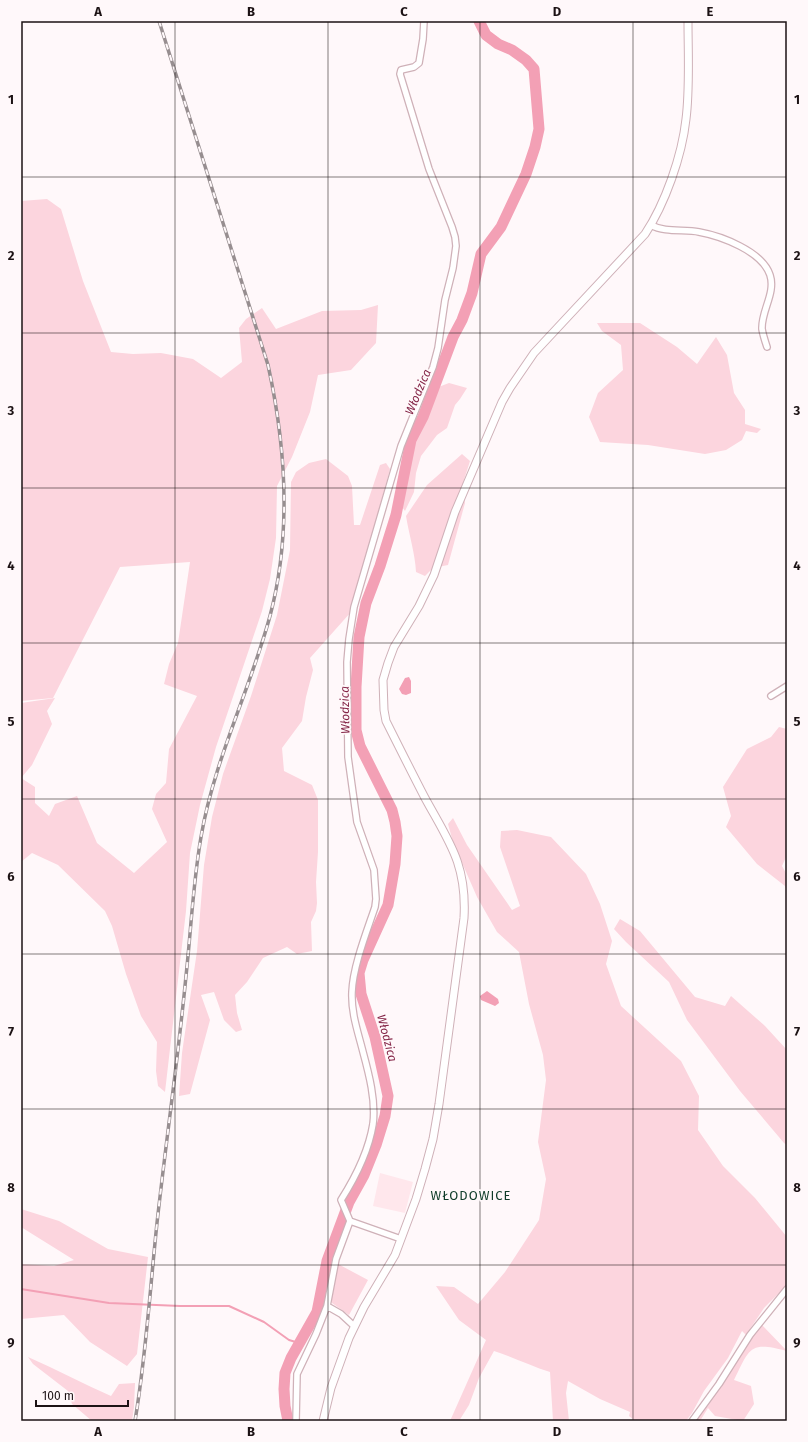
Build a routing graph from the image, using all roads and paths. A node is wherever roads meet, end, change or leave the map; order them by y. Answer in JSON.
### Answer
{"nodes":[{"id":1,"x":424,"y":21,"type":"edge"},
{"id":2,"x":688,"y":21,"type":"edge"},
{"id":3,"x":651,"y":225,"type":"junction"},
{"id":4,"x":767,"y":347,"type":"dead end"},
{"id":5,"x":787,"y":686,"type":"edge"},
{"id":6,"x":772,"y":696,"type":"dead end"},
{"id":7,"x":348,"y":1219,"type":"junction"},
{"id":8,"x":401,"y":1239,"type":"junction"},
{"id":9,"x":787,"y":1289,"type":"edge"},
{"id":10,"x":327,"y":1306,"type":"junction"},
{"id":11,"x":354,"y":1326,"type":"junction"},
{"id":12,"x":296,"y":1421,"type":"edge"},
{"id":13,"x":323,"y":1421,"type":"edge"},
{"id":14,"x":692,"y":1421,"type":"edge"}],
"edges":[{"from":1,"to":7,"type":"street"},
{"from":2,"to":3,"type":"street"},
{"from":3,"to":4,"type":"street"},
{"from":3,"to":8,"type":"street"},
{"from":5,"to":6,"type":"street"},
{"from":7,"to":8,"type":"street"},
{"from":7,"to":10,"type":"street"},
{"from":8,"to":11,"type":"street"},
{"from":9,"to":14,"type":"street"},
{"from":10,"to":11,"type":"street"},
{"from":10,"to":12,"type":"street"},
{"from":11,"to":13,"type":"street"}]}
